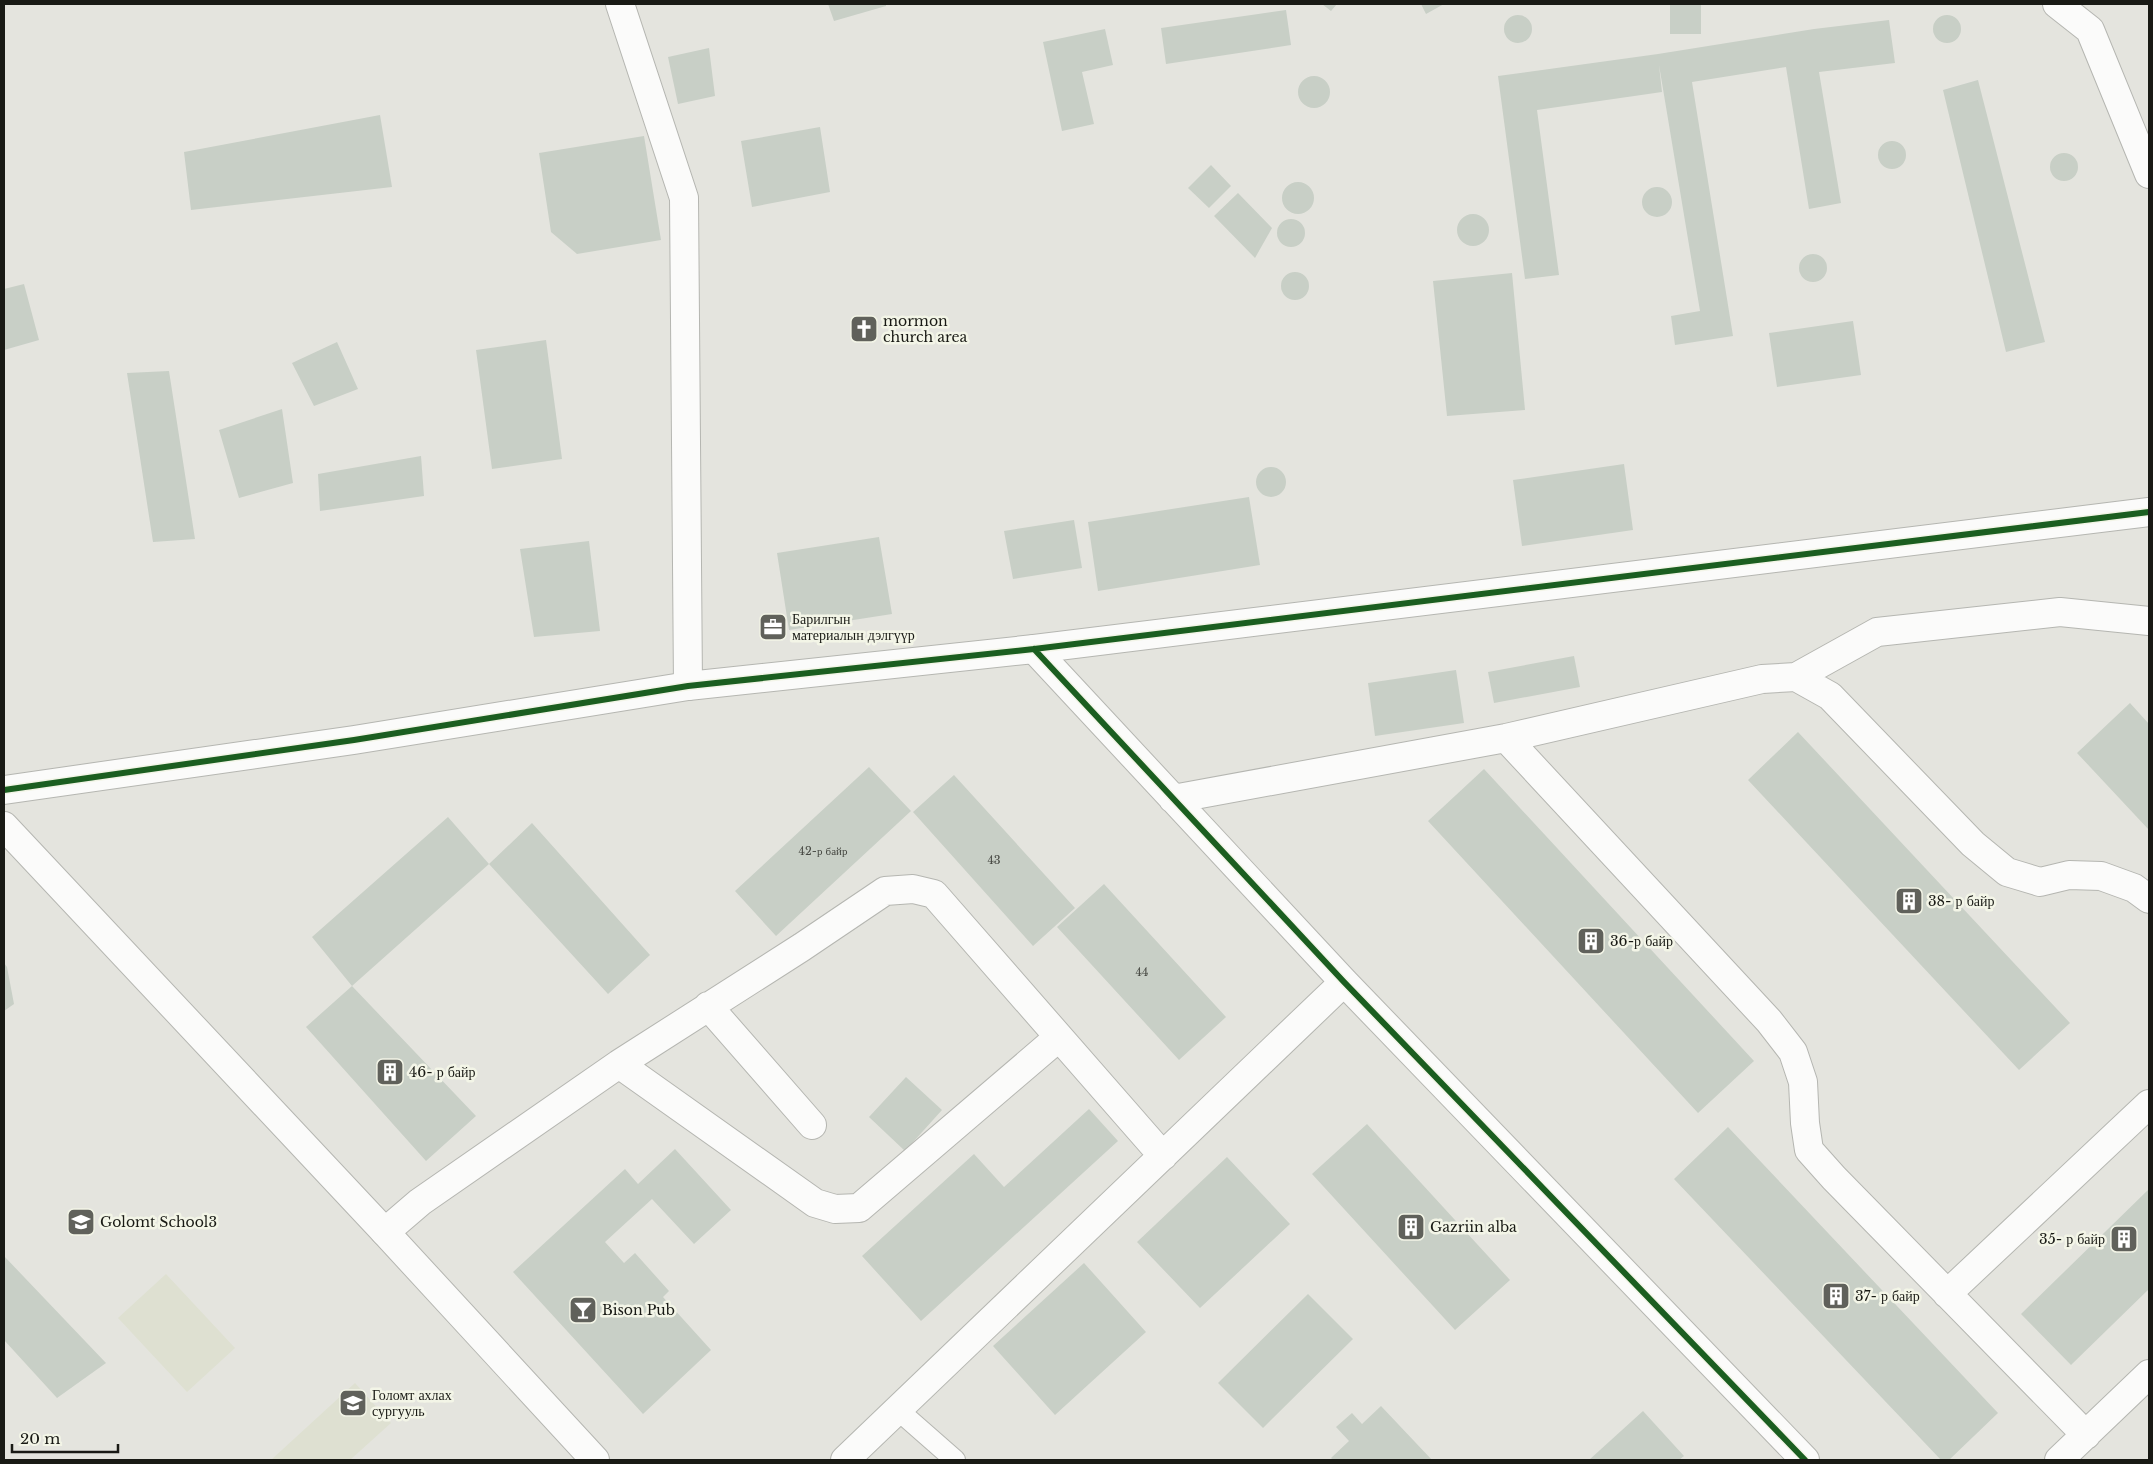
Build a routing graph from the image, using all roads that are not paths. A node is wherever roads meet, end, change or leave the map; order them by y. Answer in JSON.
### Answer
{"nodes":[{"id":1,"x":620,"y":4,"type":"edge"},
{"id":2,"x":2057,"y":4,"type":"edge"},
{"id":3,"x":2149,"y":174,"type":"edge"},
{"id":4,"x":2149,"y":512,"type":"edge"},
{"id":5,"x":2149,"y":621,"type":"edge"},
{"id":6,"x":1034,"y":648,"type":"junction"},
{"id":7,"x":1796,"y":677,"type":"junction"},
{"id":8,"x":688,"y":686,"type":"junction"},
{"id":9,"x":1506,"y":738,"type":"junction"},
{"id":10,"x":4,"y":790,"type":"edge"},
{"id":11,"x":1173,"y":799,"type":"junction"},
{"id":12,"x":4,"y":826,"type":"edge"},
{"id":13,"x":2149,"y":899,"type":"edge"},
{"id":14,"x":1344,"y":982,"type":"junction"},
{"id":15,"x":708,"y":1006,"type":"junction"},
{"id":16,"x":1059,"y":1037,"type":"junction"},
{"id":17,"x":619,"y":1064,"type":"junction"},
{"id":18,"x":2149,"y":1104,"type":"edge"},
{"id":19,"x":812,"y":1125,"type":"dead end"},
{"id":20,"x":1163,"y":1156,"type":"junction"},
{"id":21,"x":385,"y":1232,"type":"junction"},
{"id":22,"x":1947,"y":1294,"type":"junction"},
{"id":23,"x":2149,"y":1374,"type":"edge"},
{"id":24,"x":898,"y":1410,"type":"junction"},
{"id":25,"x":2086,"y":1435,"type":"junction"},
{"id":26,"x":595,"y":1460,"type":"edge"},
{"id":27,"x":845,"y":1460,"type":"edge"},
{"id":28,"x":955,"y":1460,"type":"edge"},
{"id":29,"x":1805,"y":1460,"type":"edge"},
{"id":30,"x":2059,"y":1460,"type":"edge"}],
"edges":[{"from":1,"to":8,"type":"street"},
{"from":2,"to":3,"type":"street"},
{"from":4,"to":6,"type":"street"},
{"from":5,"to":7,"type":"street"},
{"from":6,"to":8,"type":"street"},
{"from":6,"to":11,"type":"street"},
{"from":7,"to":9,"type":"street"},
{"from":7,"to":13,"type":"street"},
{"from":8,"to":10,"type":"street"},
{"from":9,"to":11,"type":"street"},
{"from":9,"to":22,"type":"street"},
{"from":11,"to":14,"type":"street"},
{"from":12,"to":21,"type":"street"},
{"from":14,"to":20,"type":"street"},
{"from":14,"to":29,"type":"street"},
{"from":15,"to":16,"type":"street"},
{"from":15,"to":17,"type":"street"},
{"from":15,"to":19,"type":"street"},
{"from":16,"to":17,"type":"street"},
{"from":16,"to":20,"type":"street"},
{"from":17,"to":21,"type":"street"},
{"from":18,"to":22,"type":"street"},
{"from":20,"to":24,"type":"street"},
{"from":21,"to":26,"type":"street"},
{"from":22,"to":25,"type":"street"},
{"from":23,"to":25,"type":"street"},
{"from":24,"to":27,"type":"street"},
{"from":24,"to":28,"type":"lane"},
{"from":25,"to":30,"type":"street"}]}
